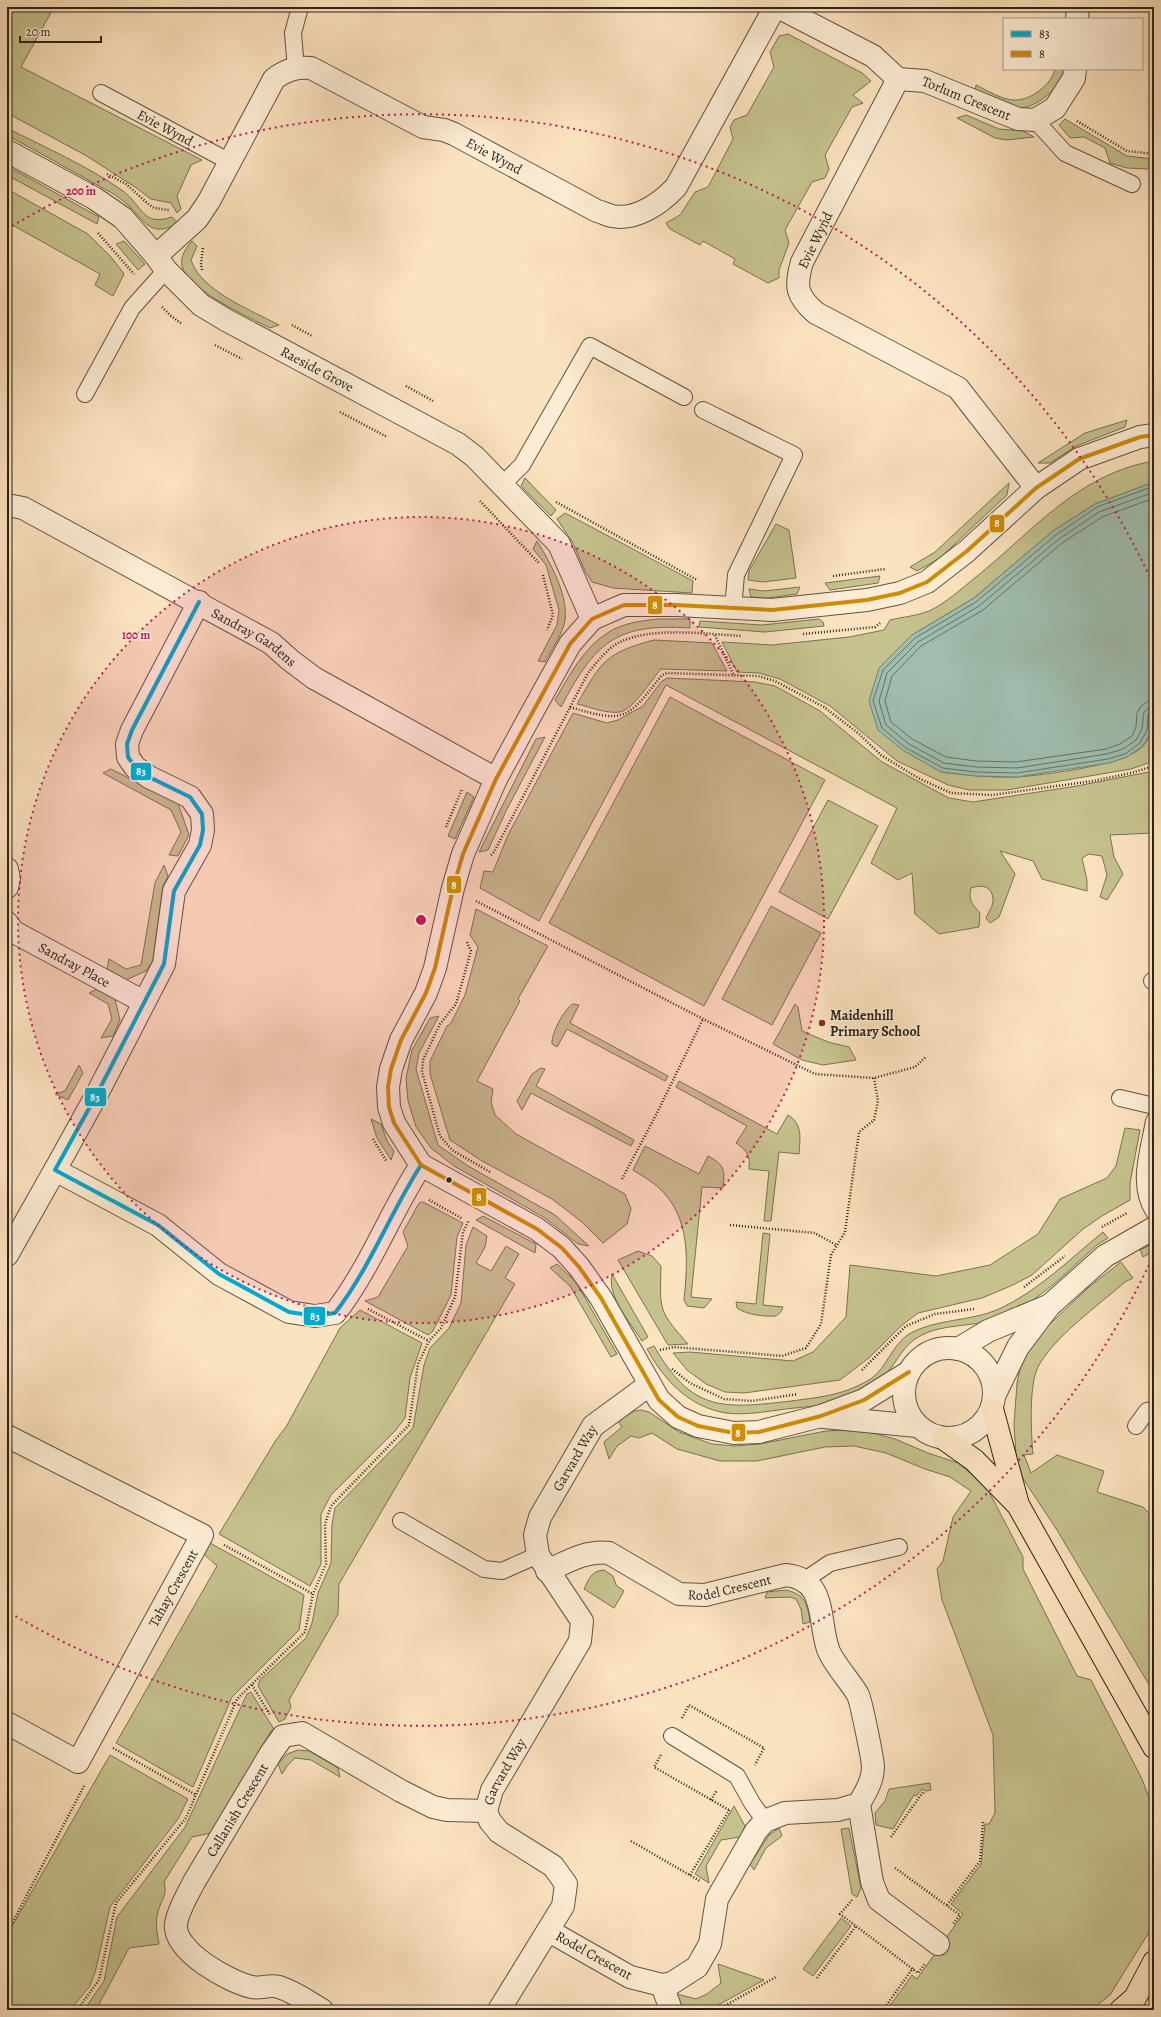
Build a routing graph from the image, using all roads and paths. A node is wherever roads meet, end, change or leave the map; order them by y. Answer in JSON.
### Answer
{"nodes":[{"id":1,"x":300,"y":7,"type":"edge"},
{"id":2,"x":775,"y":7,"type":"edge"},
{"id":3,"x":778,"y":7,"type":"edge"},
{"id":4,"x":1078,"y":7,"type":"edge"},
{"id":5,"x":1078,"y":18,"type":"edge"},
{"id":6,"x":296,"y":69,"type":"junction"},
{"id":7,"x":1075,"y":70,"type":"edge"},
{"id":8,"x":898,"y":79,"type":"junction"},
{"id":9,"x":101,"y":93,"type":"dead end"},
{"id":10,"x":1055,"y":108,"type":"junction"},
{"id":11,"x":1034,"y":120,"type":"junction"},
{"id":12,"x":7,"y":151,"type":"edge"},
{"id":13,"x":1154,"y":154,"type":"edge"},
{"id":14,"x":230,"y":162,"type":"junction"},
{"id":15,"x":1132,"y":184,"type":"dead end"},
{"id":16,"x":161,"y":263,"type":"junction"},
{"id":17,"x":85,"y":394,"type":"dead end"},
{"id":18,"x":684,"y":397,"type":"dead end"},
{"id":19,"x":703,"y":410,"type":"dead end"},
{"id":20,"x":1154,"y":435,"type":"edge"},
{"id":21,"x":502,"y":485,"type":"junction"},
{"id":22,"x":1036,"y":488,"type":"junction"},
{"id":23,"x":7,"y":504,"type":"edge"},
{"id":24,"x":199,"y":602,"type":"junction"},
{"id":25,"x":732,"y":609,"type":"junction"},
{"id":26,"x":592,"y":619,"type":"junction"},
{"id":27,"x":884,"y":620,"type":"dead end"},
{"id":28,"x":715,"y":634,"type":"junction"},
{"id":29,"x":800,"y":634,"type":"dead end"},
{"id":30,"x":746,"y":636,"type":"dead end"},
{"id":31,"x":734,"y":676,"type":"junction"},
{"id":32,"x":570,"y":707,"type":"junction"},
{"id":33,"x":1154,"y":766,"type":"edge"},
{"id":34,"x":496,"y":779,"type":"junction"},
{"id":35,"x":490,"y":856,"type":"dead end"},
{"id":36,"x":7,"y":870,"type":"edge"},
{"id":37,"x":7,"y":887,"type":"edge"},
{"id":38,"x":453,"y":888,"type":"junction"},
{"id":39,"x":7,"y":923,"type":"edge"},
{"id":40,"x":466,"y":940,"type":"dead end"},
{"id":41,"x":144,"y":1002,"type":"junction"},
{"id":42,"x":703,"y":1019,"type":"junction"},
{"id":43,"x":926,"y":1057,"type":"dead end"},
{"id":44,"x":874,"y":1078,"type":"junction"},
{"id":45,"x":1120,"y":1098,"type":"dead end"},
{"id":46,"x":1154,"y":1106,"type":"edge"},
{"id":47,"x":1154,"y":1121,"type":"edge"},
{"id":48,"x":421,"y":1165,"type":"junction"},
{"id":49,"x":55,"y":1170,"type":"junction"},
{"id":50,"x":491,"y":1173,"type":"dead end"},
{"id":51,"x":622,"y":1179,"type":"dead end"},
{"id":52,"x":480,"y":1198,"type":"junction"},
{"id":53,"x":1151,"y":1207,"type":"edge"},
{"id":54,"x":15,"y":1219,"type":"edge"},
{"id":55,"x":730,"y":1225,"type":"dead end"},
{"id":56,"x":1154,"y":1228,"type":"edge"},
{"id":57,"x":1098,"y":1230,"type":"dead end"},
{"id":58,"x":837,"y":1245,"type":"junction"},
{"id":59,"x":7,"y":1254,"type":"edge"},
{"id":60,"x":1068,"y":1254,"type":"dead end"},
{"id":61,"x":1020,"y":1291,"type":"dead end"},
{"id":62,"x":347,"y":1298,"type":"junction"},
{"id":63,"x":1049,"y":1306,"type":"junction"},
{"id":64,"x":979,"y":1308,"type":"dead end"},
{"id":65,"x":429,"y":1341,"type":"junction"},
{"id":66,"x":657,"y":1344,"type":"dead end"},
{"id":67,"x":958,"y":1349,"type":"junction"},
{"id":68,"x":660,"y":1350,"type":"junction"},
{"id":69,"x":663,"y":1355,"type":"dead end"},
{"id":70,"x":670,"y":1365,"type":"dead end"},
{"id":71,"x":909,"y":1372,"type":"junction"},
{"id":72,"x":857,"y":1376,"type":"dead end"},
{"id":73,"x":649,"y":1385,"type":"junction"},
{"id":74,"x":798,"y":1394,"type":"dead end"},
{"id":75,"x":993,"y":1401,"type":"junction"},
{"id":76,"x":1154,"y":1410,"type":"edge"},
{"id":77,"x":821,"y":1416,"type":"junction"},
{"id":78,"x":917,"y":1426,"type":"junction"},
{"id":79,"x":1136,"y":1426,"type":"dead end"},
{"id":80,"x":7,"y":1436,"type":"edge"},
{"id":81,"x":943,"y":1438,"type":"junction"},
{"id":82,"x":1018,"y":1505,"type":"junction"},
{"id":83,"x":401,"y":1520,"type":"dead end"},
{"id":84,"x":202,"y":1535,"type":"junction"},
{"id":85,"x":899,"y":1547,"type":"dead end"},
{"id":86,"x":543,"y":1563,"type":"junction"},
{"id":87,"x":805,"y":1580,"type":"junction"},
{"id":88,"x":313,"y":1594,"type":"junction"},
{"id":89,"x":252,"y":1685,"type":"junction"},
{"id":90,"x":7,"y":1723,"type":"edge"},
{"id":91,"x":93,"y":1734,"type":"junction"},
{"id":92,"x":283,"y":1736,"type":"junction"},
{"id":93,"x":672,"y":1736,"type":"dead end"},
{"id":94,"x":1154,"y":1747,"type":"edge"},
{"id":95,"x":78,"y":1762,"type":"junction"},
{"id":96,"x":743,"y":1787,"type":"junction"},
{"id":97,"x":925,"y":1793,"type":"dead end"},
{"id":98,"x":196,"y":1795,"type":"junction"},
{"id":99,"x":859,"y":1804,"type":"junction"},
{"id":100,"x":486,"y":1811,"type":"junction"},
{"id":101,"x":765,"y":1821,"type":"junction"},
{"id":102,"x":983,"y":1822,"type":"dead end"},
{"id":103,"x":631,"y":1841,"type":"dead end"},
{"id":104,"x":887,"y":1843,"type":"dead end"},
{"id":105,"x":690,"y":1875,"type":"junction"},
{"id":106,"x":720,"y":1893,"type":"junction"},
{"id":107,"x":947,"y":1905,"type":"dead end"},
{"id":108,"x":856,"y":1926,"type":"dead end"},
{"id":109,"x":549,"y":1931,"type":"junction"},
{"id":110,"x":7,"y":1933,"type":"edge"},
{"id":111,"x":938,"y":1944,"type":"dead end"},
{"id":112,"x":1154,"y":1962,"type":"edge"},
{"id":113,"x":913,"y":1968,"type":"dead end"},
{"id":114,"x":776,"y":1977,"type":"dead end"},
{"id":115,"x":816,"y":1978,"type":"dead end"},
{"id":116,"x":662,"y":1986,"type":"junction"},
{"id":117,"x":77,"y":2010,"type":"edge"},
{"id":118,"x":322,"y":2010,"type":"edge"},
{"id":119,"x":499,"y":2010,"type":"edge"},
{"id":120,"x":671,"y":2010,"type":"edge"},
{"id":121,"x":717,"y":2010,"type":"edge"},
{"id":122,"x":883,"y":2010,"type":"edge"},
{"id":123,"x":1121,"y":2010,"type":"edge"}],
"edges":[{"from":1,"to":6,"type":"lane"},
{"from":2,"to":6,"type":"street","name":"Evie Wynd"},
{"from":3,"to":8,"type":"street"},
{"from":4,"to":5,"type":"street"},
{"from":6,"to":14,"type":"street","name":"Evie Wynd"},
{"from":7,"to":10,"type":"street"},
{"from":8,"to":11,"type":"street","name":"Torlum Crescent"},
{"from":8,"to":22,"type":"street","name":"Evie Wynd"},
{"from":9,"to":14,"type":"lane","name":"Evie Wynd"},
{"from":10,"to":11,"type":"street"},
{"from":10,"to":13,"type":"path"},
{"from":11,"to":15,"type":"lane"},
{"from":12,"to":16,"type":"street","name":"Raeside Grove"},
{"from":14,"to":16,"type":"street","name":"Evie Wynd"},
{"from":16,"to":17,"type":"lane"},
{"from":16,"to":21,"type":"street","name":"Raeside Grove"},
{"from":18,"to":21,"type":"lane"},
{"from":19,"to":25,"type":"lane"},
{"from":20,"to":22,"type":"street"},
{"from":21,"to":26,"type":"street","name":"Raeside Grove"},
{"from":22,"to":25,"type":"street"},
{"from":23,"to":24,"type":"street","name":"Sandray Gardens"},
{"from":24,"to":34,"type":"street","name":"Sandray Gardens"},
{"from":24,"to":41,"type":"street"},
{"from":25,"to":26,"type":"street"},
{"from":26,"to":34,"type":"street"},
{"from":27,"to":29,"type":"path"},
{"from":28,"to":30,"type":"path"},
{"from":28,"to":31,"type":"path"},
{"from":28,"to":32,"type":"path"},
{"from":31,"to":32,"type":"path"},
{"from":31,"to":33,"type":"path"},
{"from":32,"to":35,"type":"path"},
{"from":34,"to":38,"type":"street"},
{"from":36,"to":37,"type":"street"},
{"from":38,"to":42,"type":"path"},
{"from":38,"to":48,"type":"street"},
{"from":39,"to":41,"type":"street","name":"Sandray Place"},
{"from":40,"to":50,"type":"path"},
{"from":41,"to":49,"type":"street"},
{"from":42,"to":44,"type":"path"},
{"from":42,"to":51,"type":"path"},
{"from":43,"to":44,"type":"path"},
{"from":44,"to":58,"type":"path"},
{"from":45,"to":46,"type":"lane"},
{"from":47,"to":53,"type":"lane"},
{"from":48,"to":52,"type":"street"},
{"from":48,"to":62,"type":"street"},
{"from":49,"to":54,"type":"street"},
{"from":49,"to":62,"type":"street"},
{"from":52,"to":65,"type":"path"},
{"from":52,"to":73,"type":"street"},
{"from":53,"to":57,"type":"path"},
{"from":54,"to":59,"type":"street"},
{"from":55,"to":58,"type":"path"},
{"from":56,"to":63,"type":"street"},
{"from":58,"to":68,"type":"path"},
{"from":60,"to":61,"type":"path"},
{"from":62,"to":65,"type":"path"},
{"from":63,"to":67,"type":"street"},
{"from":63,"to":75,"type":"street"},
{"from":64,"to":72,"type":"path"},
{"from":65,"to":88,"type":"path"},
{"from":66,"to":68,"type":"path"},
{"from":67,"to":71,"type":"street"},
{"from":67,"to":75,"type":"street"},
{"from":68,"to":69,"type":"path"},
{"from":70,"to":74,"type":"path"},
{"from":71,"to":77,"type":"street"},
{"from":71,"to":78,"type":"street"},
{"from":73,"to":77,"type":"street"},
{"from":73,"to":86,"type":"street","name":"Garvard Way"},
{"from":75,"to":81,"type":"street"},
{"from":75,"to":82,"type":"highway"},
{"from":76,"to":79,"type":"lane"},
{"from":77,"to":78,"type":"street"},
{"from":78,"to":81,"type":"street"},
{"from":80,"to":84,"type":"street","name":"Tahay Crescent"},
{"from":81,"to":82,"type":"highway"},
{"from":82,"to":94,"type":"highway"},
{"from":83,"to":86,"type":"lane"},
{"from":84,"to":88,"type":"path"},
{"from":84,"to":91,"type":"street","name":"Tahay Crescent"},
{"from":85,"to":87,"type":"lane"},
{"from":86,"to":87,"type":"street","name":"Rodel Crescent"},
{"from":86,"to":100,"type":"street","name":"Garvard Way"},
{"from":87,"to":99,"type":"street"},
{"from":88,"to":89,"type":"path"},
{"from":89,"to":92,"type":"path"},
{"from":89,"to":98,"type":"path"},
{"from":90,"to":95,"type":"street"},
{"from":91,"to":95,"type":"street","name":"Tahay Crescent"},
{"from":91,"to":98,"type":"path"},
{"from":92,"to":100,"type":"street"},
{"from":92,"to":118,"type":"street","name":"Callanish Crescent"},
{"from":93,"to":96,"type":"lane"},
{"from":95,"to":110,"type":"path"},
{"from":96,"to":101,"type":"lane"},
{"from":96,"to":105,"type":"path"},
{"from":97,"to":104,"type":"path"},
{"from":98,"to":117,"type":"path"},
{"from":99,"to":101,"type":"street"},
{"from":99,"to":111,"type":"street"},
{"from":100,"to":109,"type":"street","name":"Garvard Way"},
{"from":101,"to":106,"type":"street"},
{"from":102,"to":107,"type":"path"},
{"from":103,"to":105,"type":"path"},
{"from":105,"to":106,"type":"path"},
{"from":106,"to":116,"type":"street"},
{"from":108,"to":115,"type":"path"},
{"from":109,"to":116,"type":"street","name":"Rodel Crescent"},
{"from":109,"to":119,"type":"street","name":"Garvard Way"},
{"from":112,"to":123,"type":"highway"},
{"from":113,"to":122,"type":"path"},
{"from":114,"to":121,"type":"path"},
{"from":116,"to":120,"type":"street"}]}
